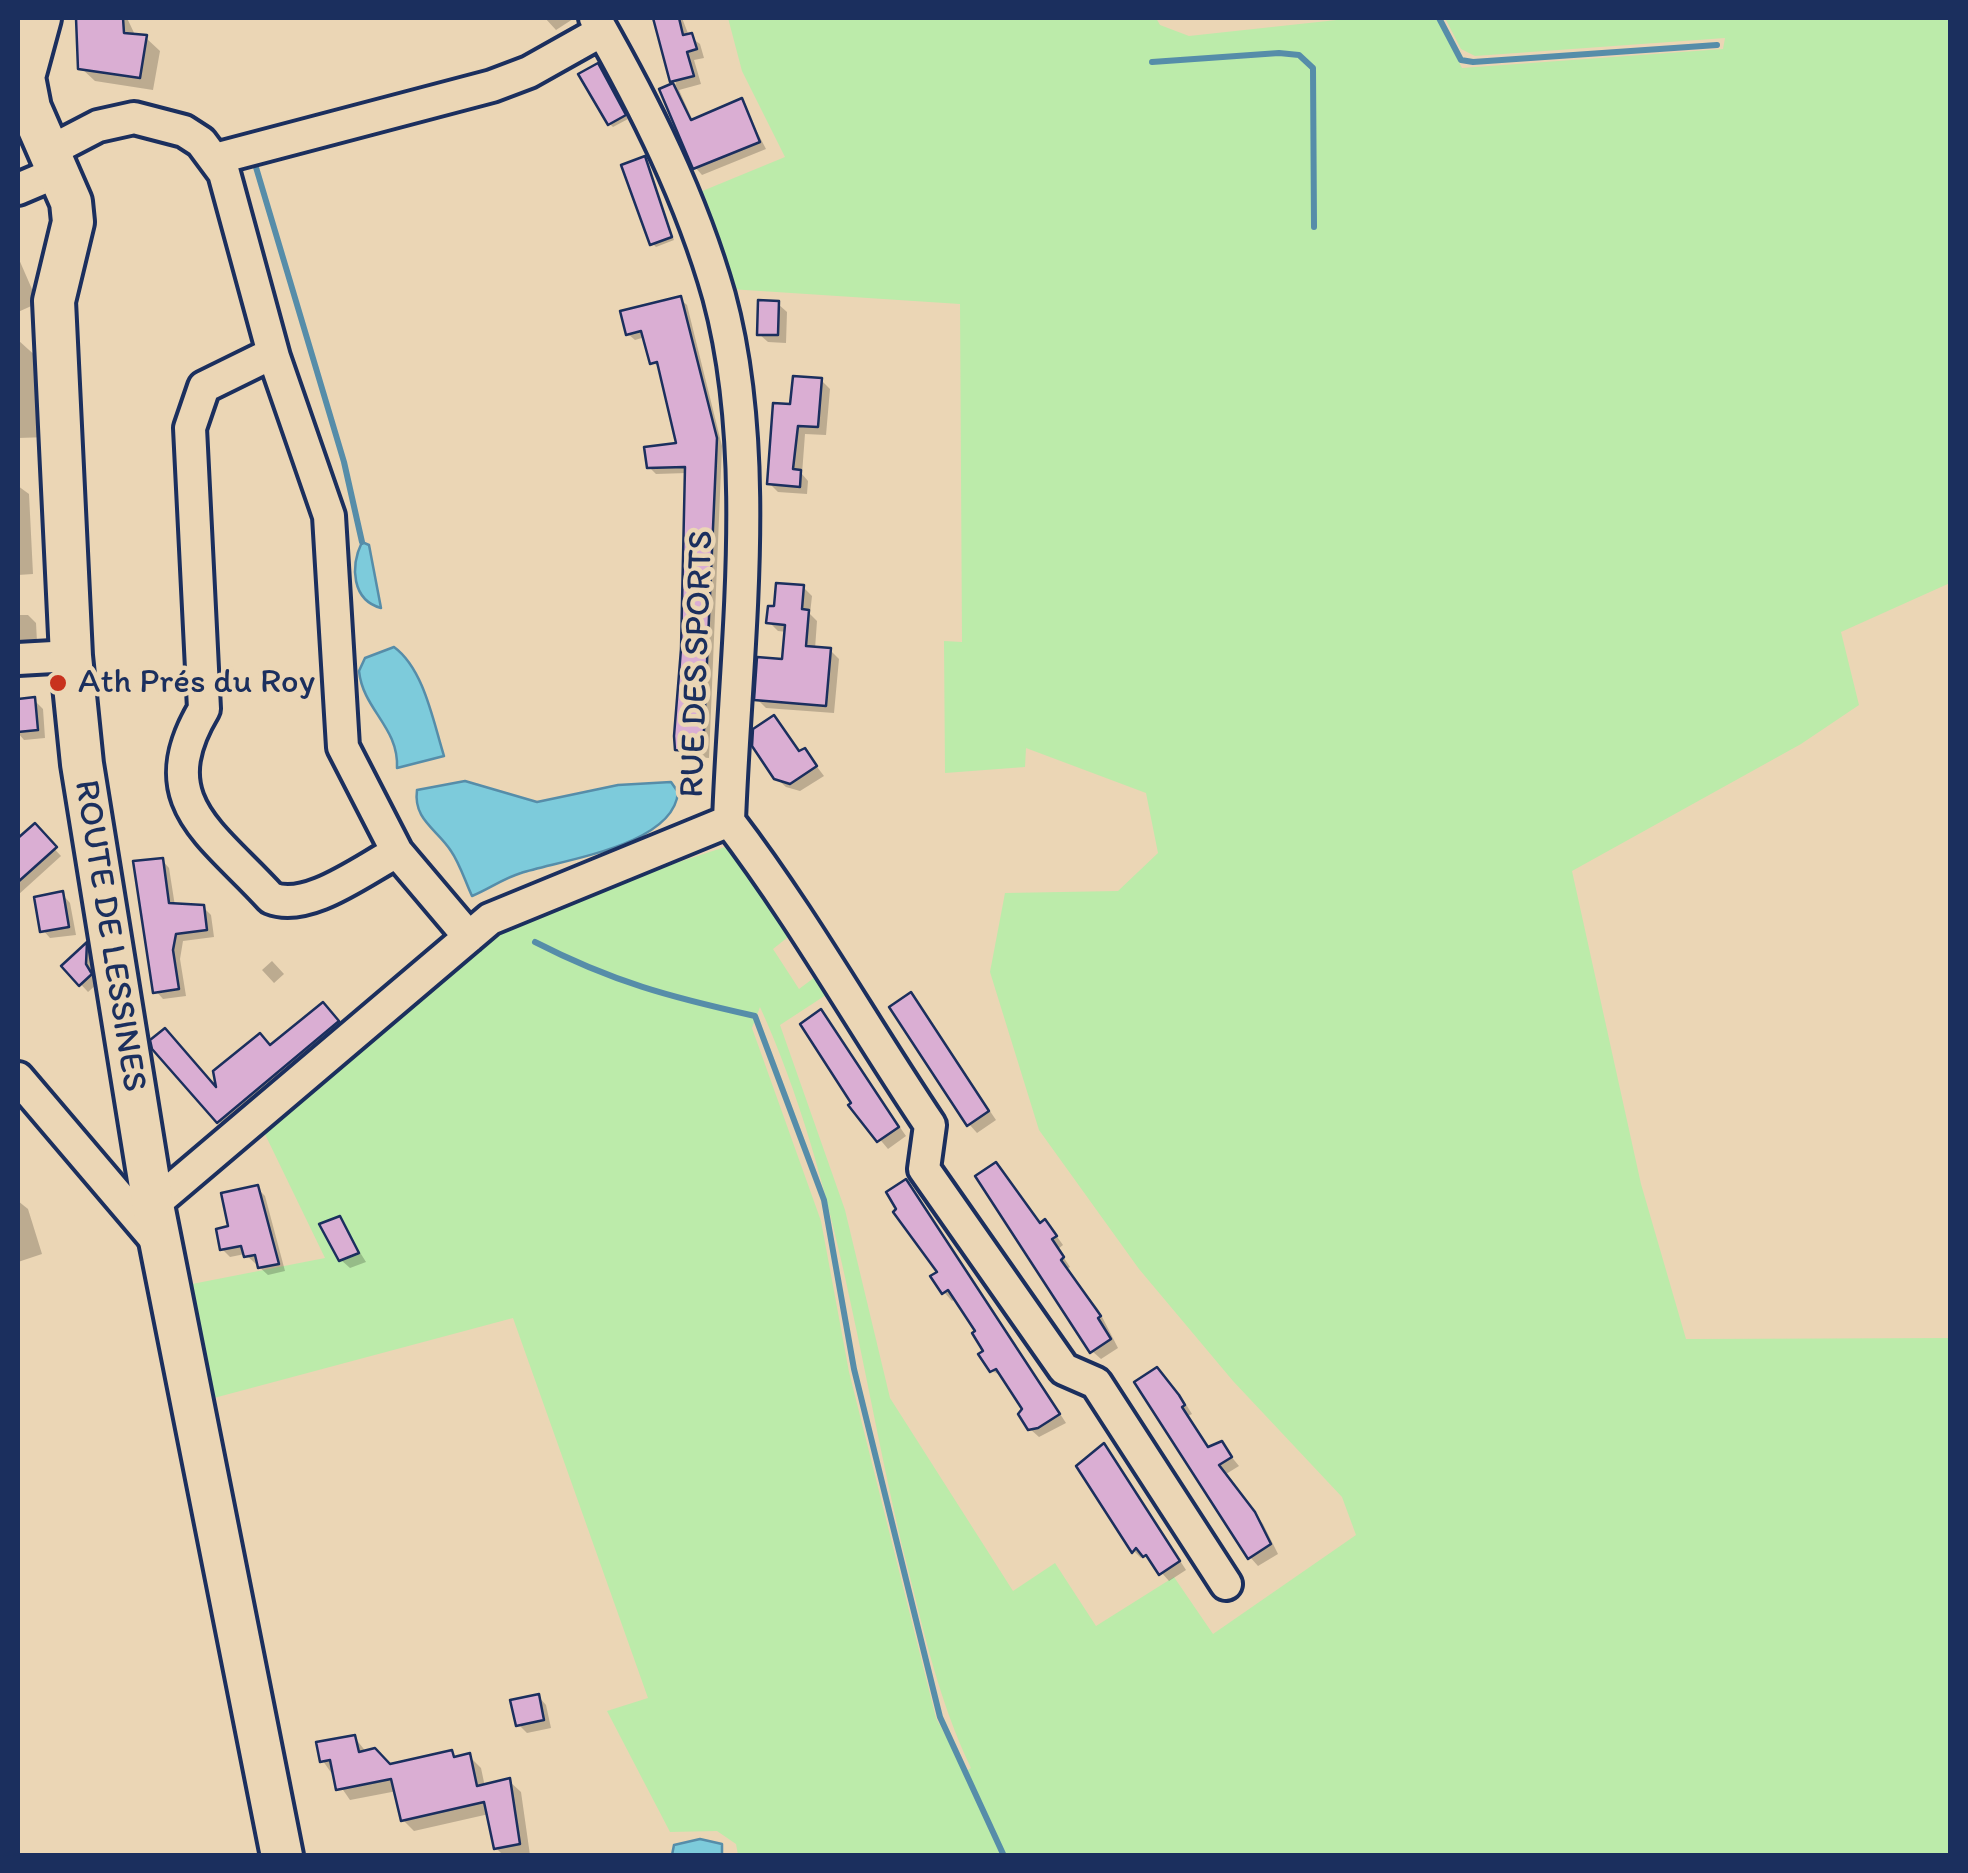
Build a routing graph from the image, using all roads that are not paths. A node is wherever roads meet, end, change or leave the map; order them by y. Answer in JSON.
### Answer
{"nodes":[{"id":1,"x":40,"y":18,"type":"edge"},
{"id":2,"x":599,"y":24,"type":"edge"},
{"id":3,"x":41,"y":148,"type":"edge"},
{"id":4,"x":215,"y":159,"type":"junction"},
{"id":5,"x":18,"y":189,"type":"edge"},
{"id":6,"x":274,"y":358,"type":"junction"},
{"id":7,"x":71,"y":656,"type":"junction"},
{"id":8,"x":18,"y":659,"type":"edge"},
{"id":9,"x":729,"y":821,"type":"junction"},
{"id":10,"x":397,"y":852,"type":"junction"},
{"id":11,"x":470,"y":937,"type":"junction"},
{"id":12,"x":18,"y":1078,"type":"edge"},
{"id":13,"x":153,"y":1205,"type":"junction"},
{"id":14,"x":161,"y":1246,"type":"junction"},
{"id":15,"x":1226,"y":1584,"type":"dead end"},
{"id":16,"x":282,"y":1856,"type":"edge"}],
"edges":[{"from":1,"to":3,"type":"main road","name":"ROUTE DE LESSINES"},
{"from":2,"to":4,"type":"street"},
{"from":2,"to":9,"type":"street","name":"RUE DES SPORTS"},
{"from":3,"to":4,"type":"street"},
{"from":3,"to":5,"type":"street"},
{"from":3,"to":7,"type":"main road","name":"ROUTE DE LESSINES"},
{"from":4,"to":6,"type":"street"},
{"from":6,"to":10,"type":"street"},
{"from":6,"to":10,"type":"street"},
{"from":7,"to":8,"type":"street"},
{"from":7,"to":13,"type":"main road","name":"ROUTE DE LESSINES"},
{"from":9,"to":11,"type":"street","name":"RUE DES SPORTS"},
{"from":9,"to":15,"type":"street"},
{"from":10,"to":11,"type":"street"},
{"from":11,"to":13,"type":"street","name":"RUE DES SPORTS"},
{"from":12,"to":14,"type":"street"},
{"from":13,"to":14,"type":"main road","name":"ROUTE DE LESSINES"},
{"from":14,"to":16,"type":"main road","name":"ROUTE DE LESSINES"}]}
